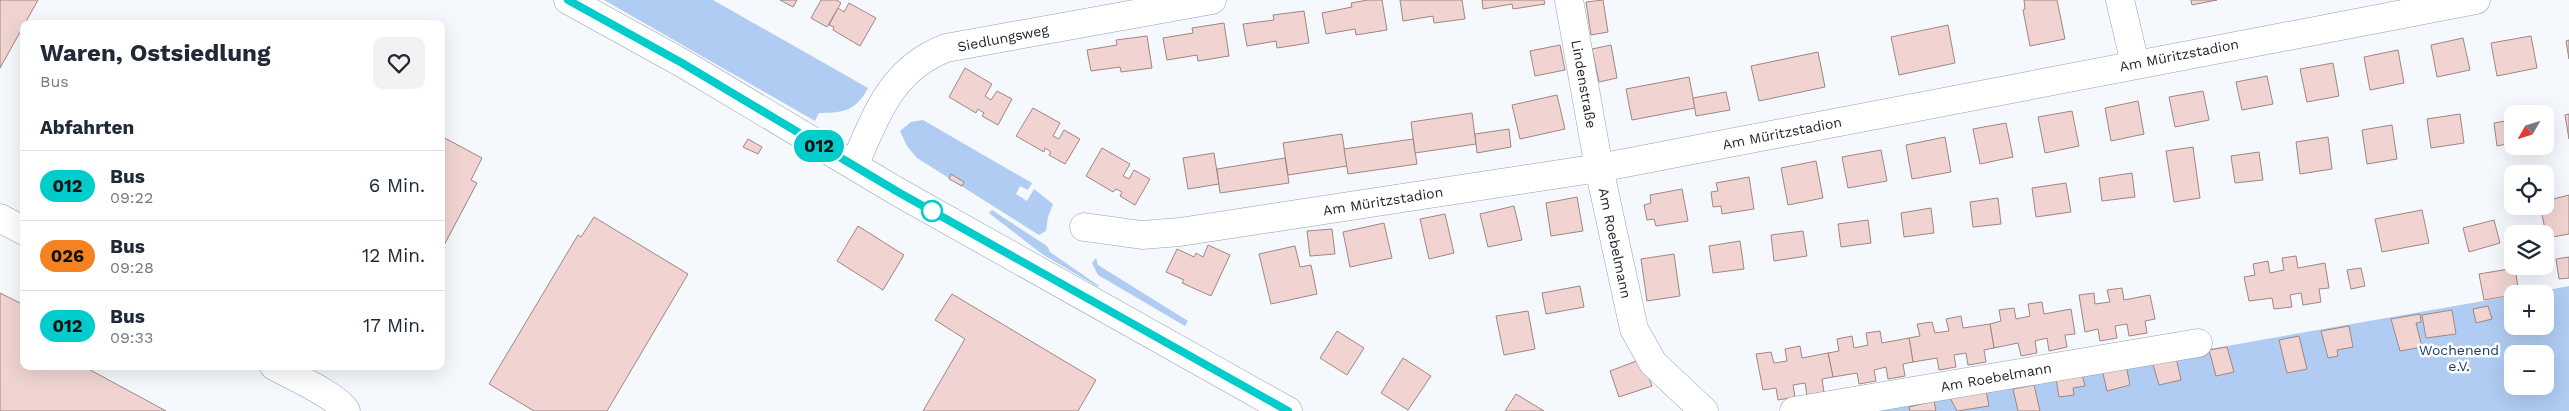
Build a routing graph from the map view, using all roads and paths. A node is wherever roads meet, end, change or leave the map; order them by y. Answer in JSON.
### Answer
{"nodes":[{"id":1,"x":568,"y":0,"type":"edge"},
{"id":2,"x":1212,"y":0,"type":"edge"},
{"id":3,"x":1569,"y":0,"type":"edge"},
{"id":4,"x":2120,"y":0,"type":"edge"},
{"id":5,"x":2476,"y":0,"type":"edge"},
{"id":6,"x":2136,"y":64,"type":"junction"},
{"id":7,"x":854,"y":166,"type":"junction"},
{"id":8,"x":1599,"y":168,"type":"junction"},
{"id":9,"x":0,"y":218,"type":"edge"},
{"id":10,"x":1084,"y":227,"type":"dead end"},
{"id":11,"x":20,"y":229,"type":"edge"},
{"id":12,"x":2198,"y":343,"type":"dead end"},
{"id":13,"x":281,"y":370,"type":"edge"},
{"id":14,"x":346,"y":411,"type":"edge"},
{"id":15,"x":1288,"y":411,"type":"edge"},
{"id":16,"x":1704,"y":411,"type":"edge"},
{"id":17,"x":1794,"y":411,"type":"edge"}],
"edges":[{"from":1,"to":7,"type":"street"},
{"from":2,"to":7,"type":"street","name":"Siedlungsweg"},
{"from":3,"to":8,"type":"street","name":"Lindenstraße"},
{"from":4,"to":6,"type":"street"},
{"from":5,"to":6,"type":"street","name":"Am Müritzstadion"},
{"from":6,"to":8,"type":"street","name":"Am Müritzstadion"},
{"from":7,"to":15,"type":"street"},
{"from":8,"to":10,"type":"street","name":"Am Müritzstadion"},
{"from":8,"to":16,"type":"street","name":"Am Roebelmann"},
{"from":9,"to":11,"type":"street"},
{"from":12,"to":17,"type":"street","name":"Am Roebelmann"},
{"from":13,"to":14,"type":"street"}]}
